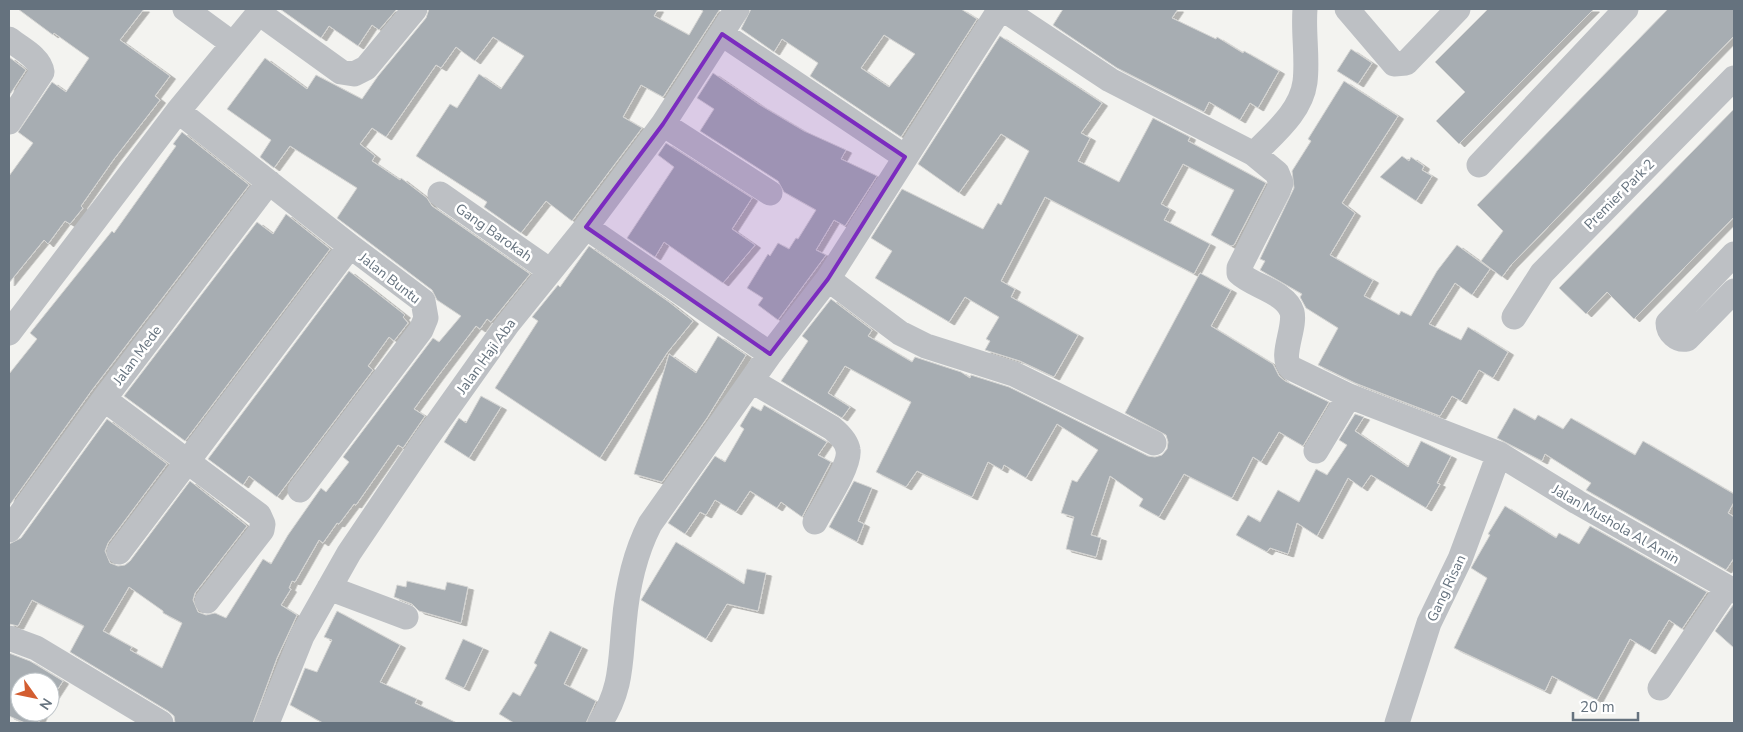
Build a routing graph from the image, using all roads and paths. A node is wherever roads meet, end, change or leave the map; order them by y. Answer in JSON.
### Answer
{"nodes":[{"id":1,"x":185,"y":9,"type":"edge"},
{"id":2,"x":415,"y":9,"type":"edge"},
{"id":3,"x":1001,"y":9,"type":"edge"},
{"id":4,"x":1305,"y":9,"type":"edge"},
{"id":5,"x":1347,"y":9,"type":"edge"},
{"id":6,"x":1458,"y":9,"type":"edge"},
{"id":7,"x":1626,"y":9,"type":"edge"},
{"id":8,"x":260,"y":11,"type":"edge"},
{"id":9,"x":726,"y":18,"type":"edge"},
{"id":10,"x":1037,"y":18,"type":"edge"},
{"id":11,"x":9,"y":39,"type":"edge"},
{"id":12,"x":233,"y":44,"type":"junction"},
{"id":13,"x":1734,"y":78,"type":"edge"},
{"id":14,"x":178,"y":110,"type":"junction"},
{"id":15,"x":9,"y":122,"type":"edge"},
{"id":16,"x":663,"y":124,"type":"junction"},
{"id":17,"x":1254,"y":154,"type":"junction"},
{"id":18,"x":906,"y":157,"type":"junction"},
{"id":19,"x":1479,"y":165,"type":"dead end"},
{"id":20,"x":269,"y":182,"type":"junction"},
{"id":21,"x":770,"y":193,"type":"dead end"},
{"id":22,"x":440,"y":194,"type":"dead end"},
{"id":23,"x":586,"y":227,"type":"junction"},
{"id":24,"x":350,"y":246,"type":"junction"},
{"id":25,"x":1734,"y":254,"type":"edge"},
{"id":26,"x":549,"y":270,"type":"junction"},
{"id":27,"x":828,"y":279,"type":"junction"},
{"id":28,"x":1734,"y":290,"type":"edge"},
{"id":29,"x":1514,"y":317,"type":"dead end"},
{"id":30,"x":749,"y":319,"type":"dead end"},
{"id":31,"x":9,"y":331,"type":"edge"},
{"id":32,"x":775,"y":348,"type":"junction"},
{"id":33,"x":752,"y":380,"type":"junction"},
{"id":34,"x":1349,"y":396,"type":"junction"},
{"id":35,"x":104,"y":399,"type":"junction"},
{"id":36,"x":1154,"y":443,"type":"dead end"},
{"id":37,"x":1316,"y":451,"type":"dead end"},
{"id":38,"x":1499,"y":454,"type":"junction"},
{"id":39,"x":186,"y":462,"type":"junction"},
{"id":40,"x":300,"y":490,"type":"dead end"},
{"id":41,"x":815,"y":522,"type":"dead end"},
{"id":42,"x":9,"y":530,"type":"edge"},
{"id":43,"x":119,"y":552,"type":"dead end"},
{"id":44,"x":329,"y":588,"type":"junction"},
{"id":45,"x":1730,"y":590,"type":"edge"},
{"id":46,"x":207,"y":600,"type":"dead end"},
{"id":47,"x":406,"y":617,"type":"dead end"},
{"id":48,"x":9,"y":638,"type":"edge"},
{"id":49,"x":1660,"y":688,"type":"dead end"},
{"id":50,"x":161,"y":723,"type":"edge"},
{"id":51,"x":267,"y":723,"type":"edge"},
{"id":52,"x":600,"y":723,"type":"edge"},
{"id":53,"x":1397,"y":723,"type":"edge"}],
"edges":[{"from":1,"to":12,"type":"street"},
{"from":2,"to":8,"type":"street"},
{"from":3,"to":10,"type":"street"},
{"from":3,"to":18,"type":"street"},
{"from":4,"to":17,"type":"street"},
{"from":5,"to":6,"type":"street"},
{"from":7,"to":19,"type":"street"},
{"from":8,"to":12,"type":"street"},
{"from":9,"to":16,"type":"street","name":"Jalan Haji Aba"},
{"from":9,"to":18,"type":"street"},
{"from":10,"to":17,"type":"street"},
{"from":11,"to":15,"type":"street"},
{"from":12,"to":14,"type":"street"},
{"from":13,"to":29,"type":"street","name":"Premier Park 2"},
{"from":14,"to":20,"type":"street","name":"Jalan Buntu"},
{"from":14,"to":31,"type":"street"},
{"from":16,"to":21,"type":"street"},
{"from":16,"to":23,"type":"street","name":"Jalan Haji Aba"},
{"from":17,"to":34,"type":"street","name":"Jalan Mushola Al Amin"},
{"from":18,"to":27,"type":"street"},
{"from":20,"to":24,"type":"street","name":"Jalan Buntu"},
{"from":20,"to":35,"type":"street","name":"Jalan Mede"},
{"from":22,"to":26,"type":"street","name":"Gang Barokah"},
{"from":23,"to":26,"type":"street","name":"Jalan Haji Aba"},
{"from":23,"to":32,"type":"street"},
{"from":24,"to":39,"type":"street"},
{"from":24,"to":40,"type":"street","name":"Jalan Buntu"},
{"from":25,"to":28,"type":"street"},
{"from":26,"to":44,"type":"street","name":"Jalan Haji Aba"},
{"from":27,"to":32,"type":"street"},
{"from":27,"to":36,"type":"street"},
{"from":30,"to":32,"type":"street"},
{"from":32,"to":33,"type":"street"},
{"from":33,"to":41,"type":"street"},
{"from":33,"to":52,"type":"street"},
{"from":34,"to":37,"type":"street"},
{"from":34,"to":38,"type":"street","name":"Jalan Mushola Al Amin"},
{"from":35,"to":39,"type":"street"},
{"from":35,"to":42,"type":"street","name":"Jalan Mede"},
{"from":38,"to":45,"type":"street","name":"Jalan Mushola Al Amin"},
{"from":38,"to":53,"type":"street","name":"Gang Risan"},
{"from":39,"to":43,"type":"street"},
{"from":39,"to":46,"type":"street"},
{"from":44,"to":47,"type":"street"},
{"from":44,"to":51,"type":"street","name":"Jalan Haji Aba"},
{"from":45,"to":49,"type":"street"},
{"from":48,"to":50,"type":"street"}]}
